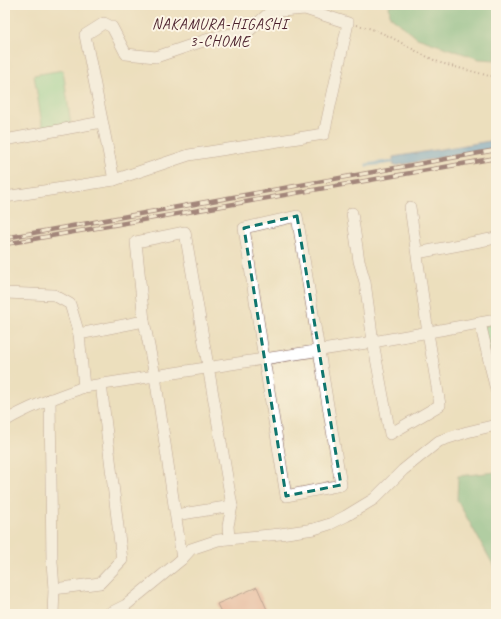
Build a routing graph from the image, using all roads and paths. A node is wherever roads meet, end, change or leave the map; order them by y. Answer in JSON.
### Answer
{"nodes":[{"id":1,"x":348,"y":23,"type":"junction"},
{"id":2,"x":496,"y":76,"type":"edge"},
{"id":3,"x":102,"y":122,"type":"junction"},
{"id":4,"x":5,"y":140,"type":"edge"},
{"id":5,"x":114,"y":180,"type":"junction"},
{"id":6,"x":5,"y":197,"type":"edge"},
{"id":7,"x":410,"y":207,"type":"dead end"},
{"id":8,"x":352,"y":213,"type":"dead end"},
{"id":9,"x":496,"y":238,"type":"edge"},
{"id":10,"x":417,"y":253,"type":"junction"},
{"id":11,"x":5,"y":293,"type":"edge"},
{"id":12,"x":496,"y":320,"type":"edge"},
{"id":13,"x":144,"y":321,"type":"junction"},
{"id":14,"x":480,"y":323,"type":"junction"},
{"id":15,"x":428,"y":333,"type":"junction"},
{"id":16,"x":79,"y":334,"type":"junction"},
{"id":17,"x":373,"y":342,"type":"junction"},
{"id":18,"x":319,"y":350,"type":"junction"},
{"id":19,"x":264,"y":359,"type":"junction"},
{"id":20,"x":208,"y":367,"type":"junction"},
{"id":21,"x":155,"y":376,"type":"junction"},
{"id":22,"x":101,"y":384,"type":"junction"},
{"id":23,"x":84,"y":387,"type":"junction"},
{"id":24,"x":496,"y":390,"type":"edge"},
{"id":25,"x":50,"y":399,"type":"junction"},
{"id":26,"x":5,"y":421,"type":"edge"},
{"id":27,"x":496,"y":425,"type":"edge"},
{"id":28,"x":232,"y":506,"type":"junction"},
{"id":29,"x":176,"y":515,"type":"junction"},
{"id":30,"x":229,"y":538,"type":"junction"},
{"id":31,"x":182,"y":558,"type":"junction"},
{"id":32,"x":54,"y":589,"type":"junction"},
{"id":33,"x":53,"y":614,"type":"edge"},
{"id":34,"x":108,"y":614,"type":"edge"}],
"edges":[{"from":1,"to":2,"type":"path"},
{"from":1,"to":3,"type":"street"},
{"from":1,"to":5,"type":"street"},
{"from":3,"to":4,"type":"street"},
{"from":3,"to":5,"type":"street"},
{"from":5,"to":6,"type":"street"},
{"from":7,"to":10,"type":"street"},
{"from":8,"to":17,"type":"street"},
{"from":9,"to":10,"type":"street"},
{"from":10,"to":15,"type":"street"},
{"from":11,"to":16,"type":"street"},
{"from":12,"to":14,"type":"street"},
{"from":13,"to":16,"type":"street"},
{"from":13,"to":20,"type":"street"},
{"from":13,"to":21,"type":"street"},
{"from":14,"to":15,"type":"street"},
{"from":14,"to":24,"type":"street"},
{"from":15,"to":17,"type":"street"},
{"from":15,"to":17,"type":"street"},
{"from":16,"to":23,"type":"street"},
{"from":17,"to":18,"type":"street"},
{"from":18,"to":19,"type":"street"},
{"from":18,"to":19,"type":"street"},
{"from":18,"to":19,"type":"street"},
{"from":19,"to":20,"type":"street"},
{"from":20,"to":21,"type":"street"},
{"from":20,"to":28,"type":"street"},
{"from":21,"to":22,"type":"street"},
{"from":21,"to":29,"type":"street"},
{"from":22,"to":23,"type":"street"},
{"from":22,"to":32,"type":"street"},
{"from":23,"to":25,"type":"street"},
{"from":25,"to":26,"type":"street"},
{"from":25,"to":32,"type":"street"},
{"from":27,"to":30,"type":"street"},
{"from":28,"to":29,"type":"street"},
{"from":28,"to":30,"type":"street"},
{"from":29,"to":31,"type":"street"},
{"from":30,"to":31,"type":"street"},
{"from":31,"to":34,"type":"street"},
{"from":32,"to":33,"type":"street"}]}
